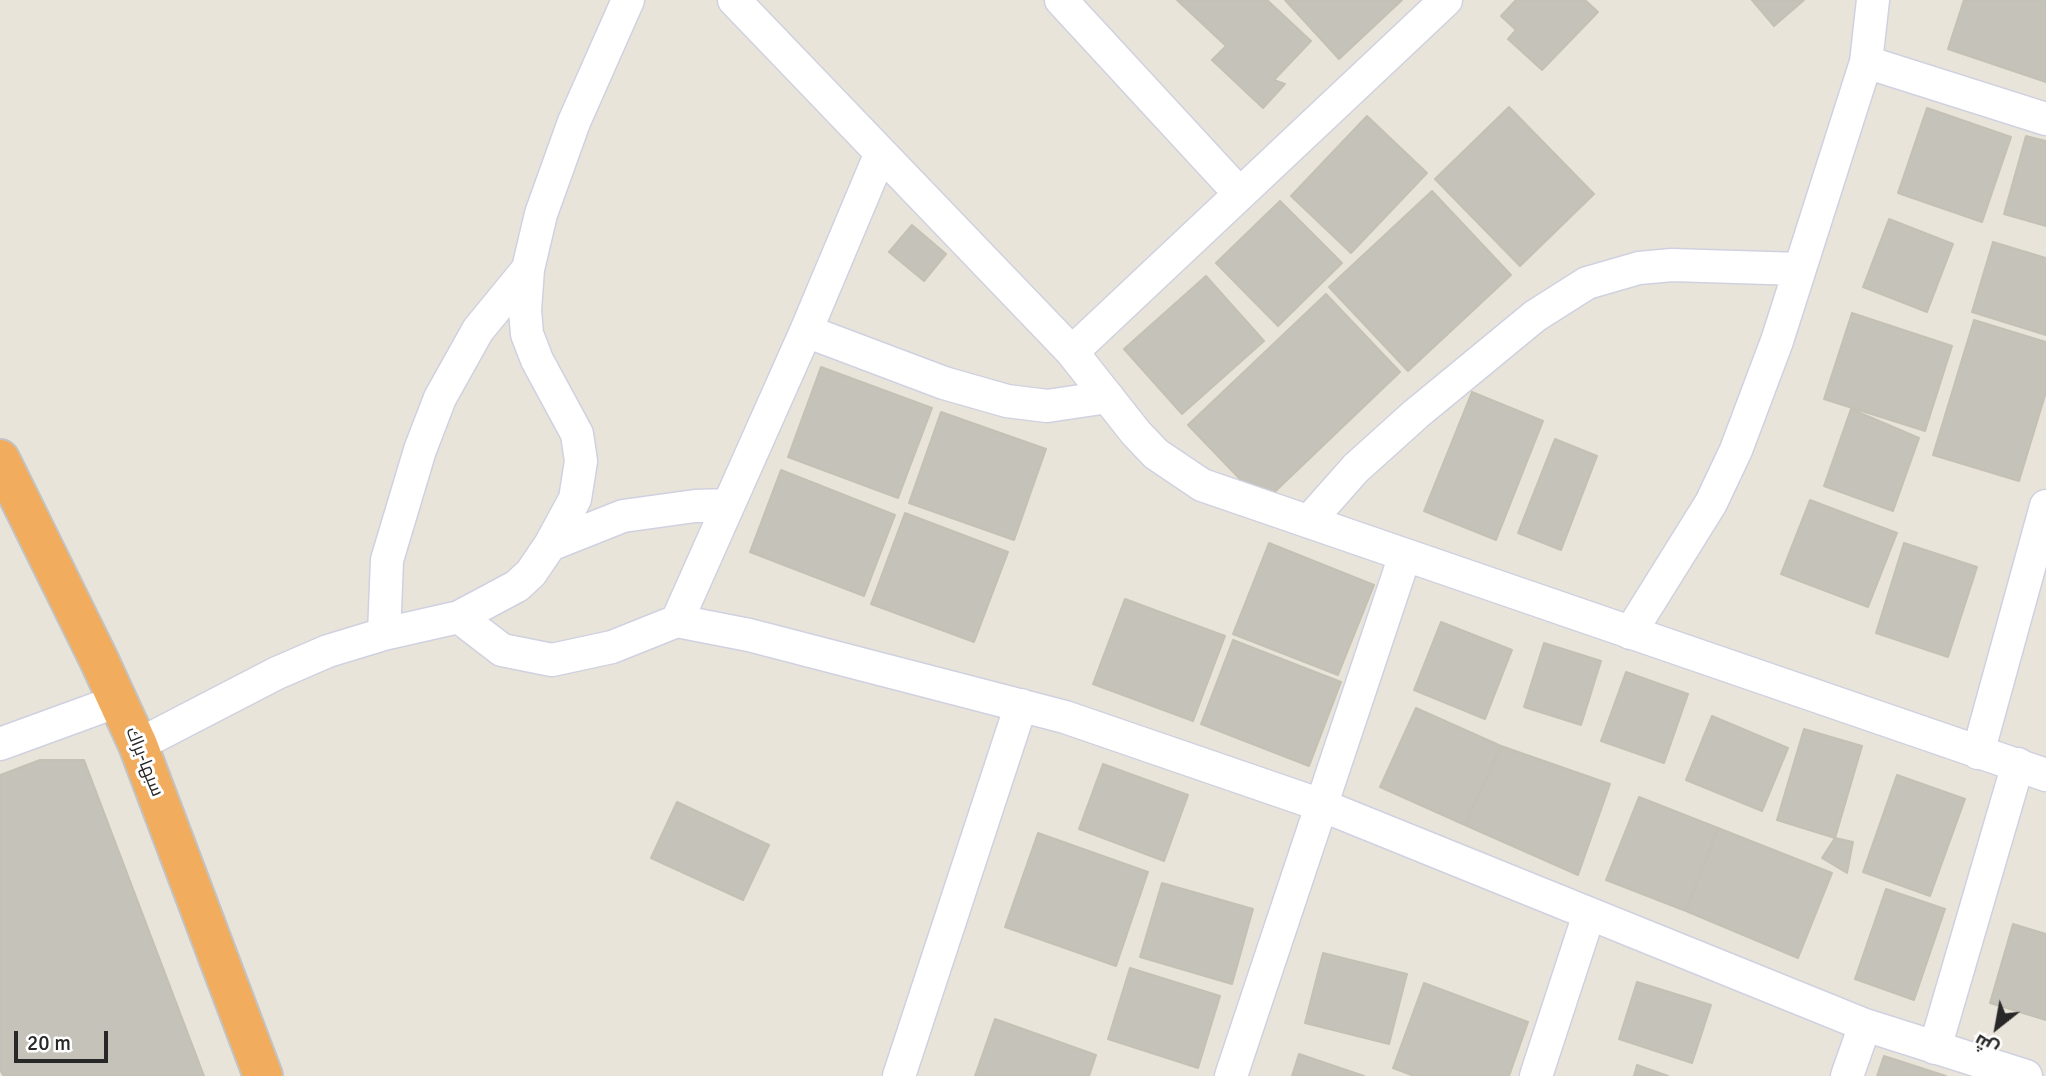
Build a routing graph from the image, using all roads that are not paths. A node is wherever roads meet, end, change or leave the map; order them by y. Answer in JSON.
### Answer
{"nodes":[{"id":1,"x":628,"y":0,"type":"edge"},
{"id":2,"x":734,"y":0,"type":"edge"},
{"id":3,"x":1061,"y":0,"type":"edge"},
{"id":4,"x":1446,"y":0,"type":"edge"},
{"id":5,"x":1873,"y":0,"type":"edge"},
{"id":6,"x":1866,"y":62,"type":"junction"},
{"id":7,"x":2046,"y":119,"type":"edge"},
{"id":8,"x":880,"y":155,"type":"junction"},
{"id":9,"x":1240,"y":194,"type":"junction"},
{"id":10,"x":528,"y":269,"type":"junction"},
{"id":11,"x":1800,"y":269,"type":"junction"},
{"id":12,"x":806,"y":331,"type":"junction"},
{"id":13,"x":1072,"y":352,"type":"junction"},
{"id":14,"x":1108,"y":397,"type":"junction"},
{"id":15,"x":0,"y":459,"type":"edge"},
{"id":16,"x":728,"y":505,"type":"junction"},
{"id":17,"x":2046,"y":506,"type":"edge"},
{"id":18,"x":1309,"y":521,"type":"junction"},
{"id":19,"x":550,"y":545,"type":"junction"},
{"id":20,"x":1405,"y":555,"type":"junction"},
{"id":21,"x":459,"y":617,"type":"junction"},
{"id":22,"x":677,"y":621,"type":"junction"},
{"id":23,"x":1630,"y":633,"type":"junction"},
{"id":24,"x":384,"y":634,"type":"junction"},
{"id":25,"x":118,"y":702,"type":"junction"},
{"id":26,"x":1021,"y":705,"type":"junction"},
{"id":27,"x":0,"y":744,"type":"edge"},
{"id":28,"x":138,"y":746,"type":"junction"},
{"id":29,"x":1978,"y":753,"type":"junction"},
{"id":30,"x":2032,"y":769,"type":"edge"},
{"id":31,"x":1321,"y":805,"type":"junction"},
{"id":32,"x":1589,"y":914,"type":"junction"},
{"id":33,"x":1865,"y":1025,"type":"junction"},
{"id":34,"x":1935,"y":1048,"type":"junction"},
{"id":35,"x":262,"y":1076,"type":"edge"},
{"id":36,"x":899,"y":1076,"type":"edge"},
{"id":37,"x":1231,"y":1076,"type":"edge"},
{"id":38,"x":1536,"y":1076,"type":"edge"},
{"id":39,"x":1847,"y":1076,"type":"edge"},
{"id":40,"x":2026,"y":1076,"type":"edge"}],
"edges":[{"from":1,"to":10,"type":"street"},
{"from":2,"to":8,"type":"street"},
{"from":3,"to":9,"type":"street"},
{"from":4,"to":9,"type":"street"},
{"from":5,"to":6,"type":"street"},
{"from":6,"to":7,"type":"street"},
{"from":6,"to":11,"type":"street"},
{"from":8,"to":12,"type":"street"},
{"from":8,"to":13,"type":"street"},
{"from":9,"to":13,"type":"street"},
{"from":10,"to":19,"type":"street"},
{"from":10,"to":24,"type":"street"},
{"from":11,"to":18,"type":"street"},
{"from":11,"to":23,"type":"street"},
{"from":12,"to":14,"type":"street"},
{"from":12,"to":16,"type":"street"},
{"from":13,"to":14,"type":"street"},
{"from":14,"to":18,"type":"street"},
{"from":15,"to":25,"type":"highway","name":"سبها-براك"},
{"from":16,"to":19,"type":"street"},
{"from":16,"to":22,"type":"street"},
{"from":17,"to":29,"type":"street"},
{"from":18,"to":20,"type":"street"},
{"from":19,"to":21,"type":"street"},
{"from":20,"to":23,"type":"street"},
{"from":20,"to":31,"type":"street"},
{"from":21,"to":22,"type":"street"},
{"from":21,"to":24,"type":"street"},
{"from":22,"to":26,"type":"street"},
{"from":23,"to":29,"type":"street"},
{"from":24,"to":28,"type":"street"},
{"from":25,"to":27,"type":"street"},
{"from":25,"to":28,"type":"highway","name":"سبها-براك"},
{"from":26,"to":31,"type":"street"},
{"from":26,"to":36,"type":"street"},
{"from":28,"to":35,"type":"highway","name":"سبها-براك"},
{"from":29,"to":30,"type":"street"},
{"from":30,"to":34,"type":"street"},
{"from":31,"to":32,"type":"street"},
{"from":31,"to":37,"type":"street"},
{"from":32,"to":33,"type":"street"},
{"from":32,"to":38,"type":"street"},
{"from":33,"to":34,"type":"street"},
{"from":33,"to":39,"type":"street"},
{"from":34,"to":40,"type":"street"}]}
